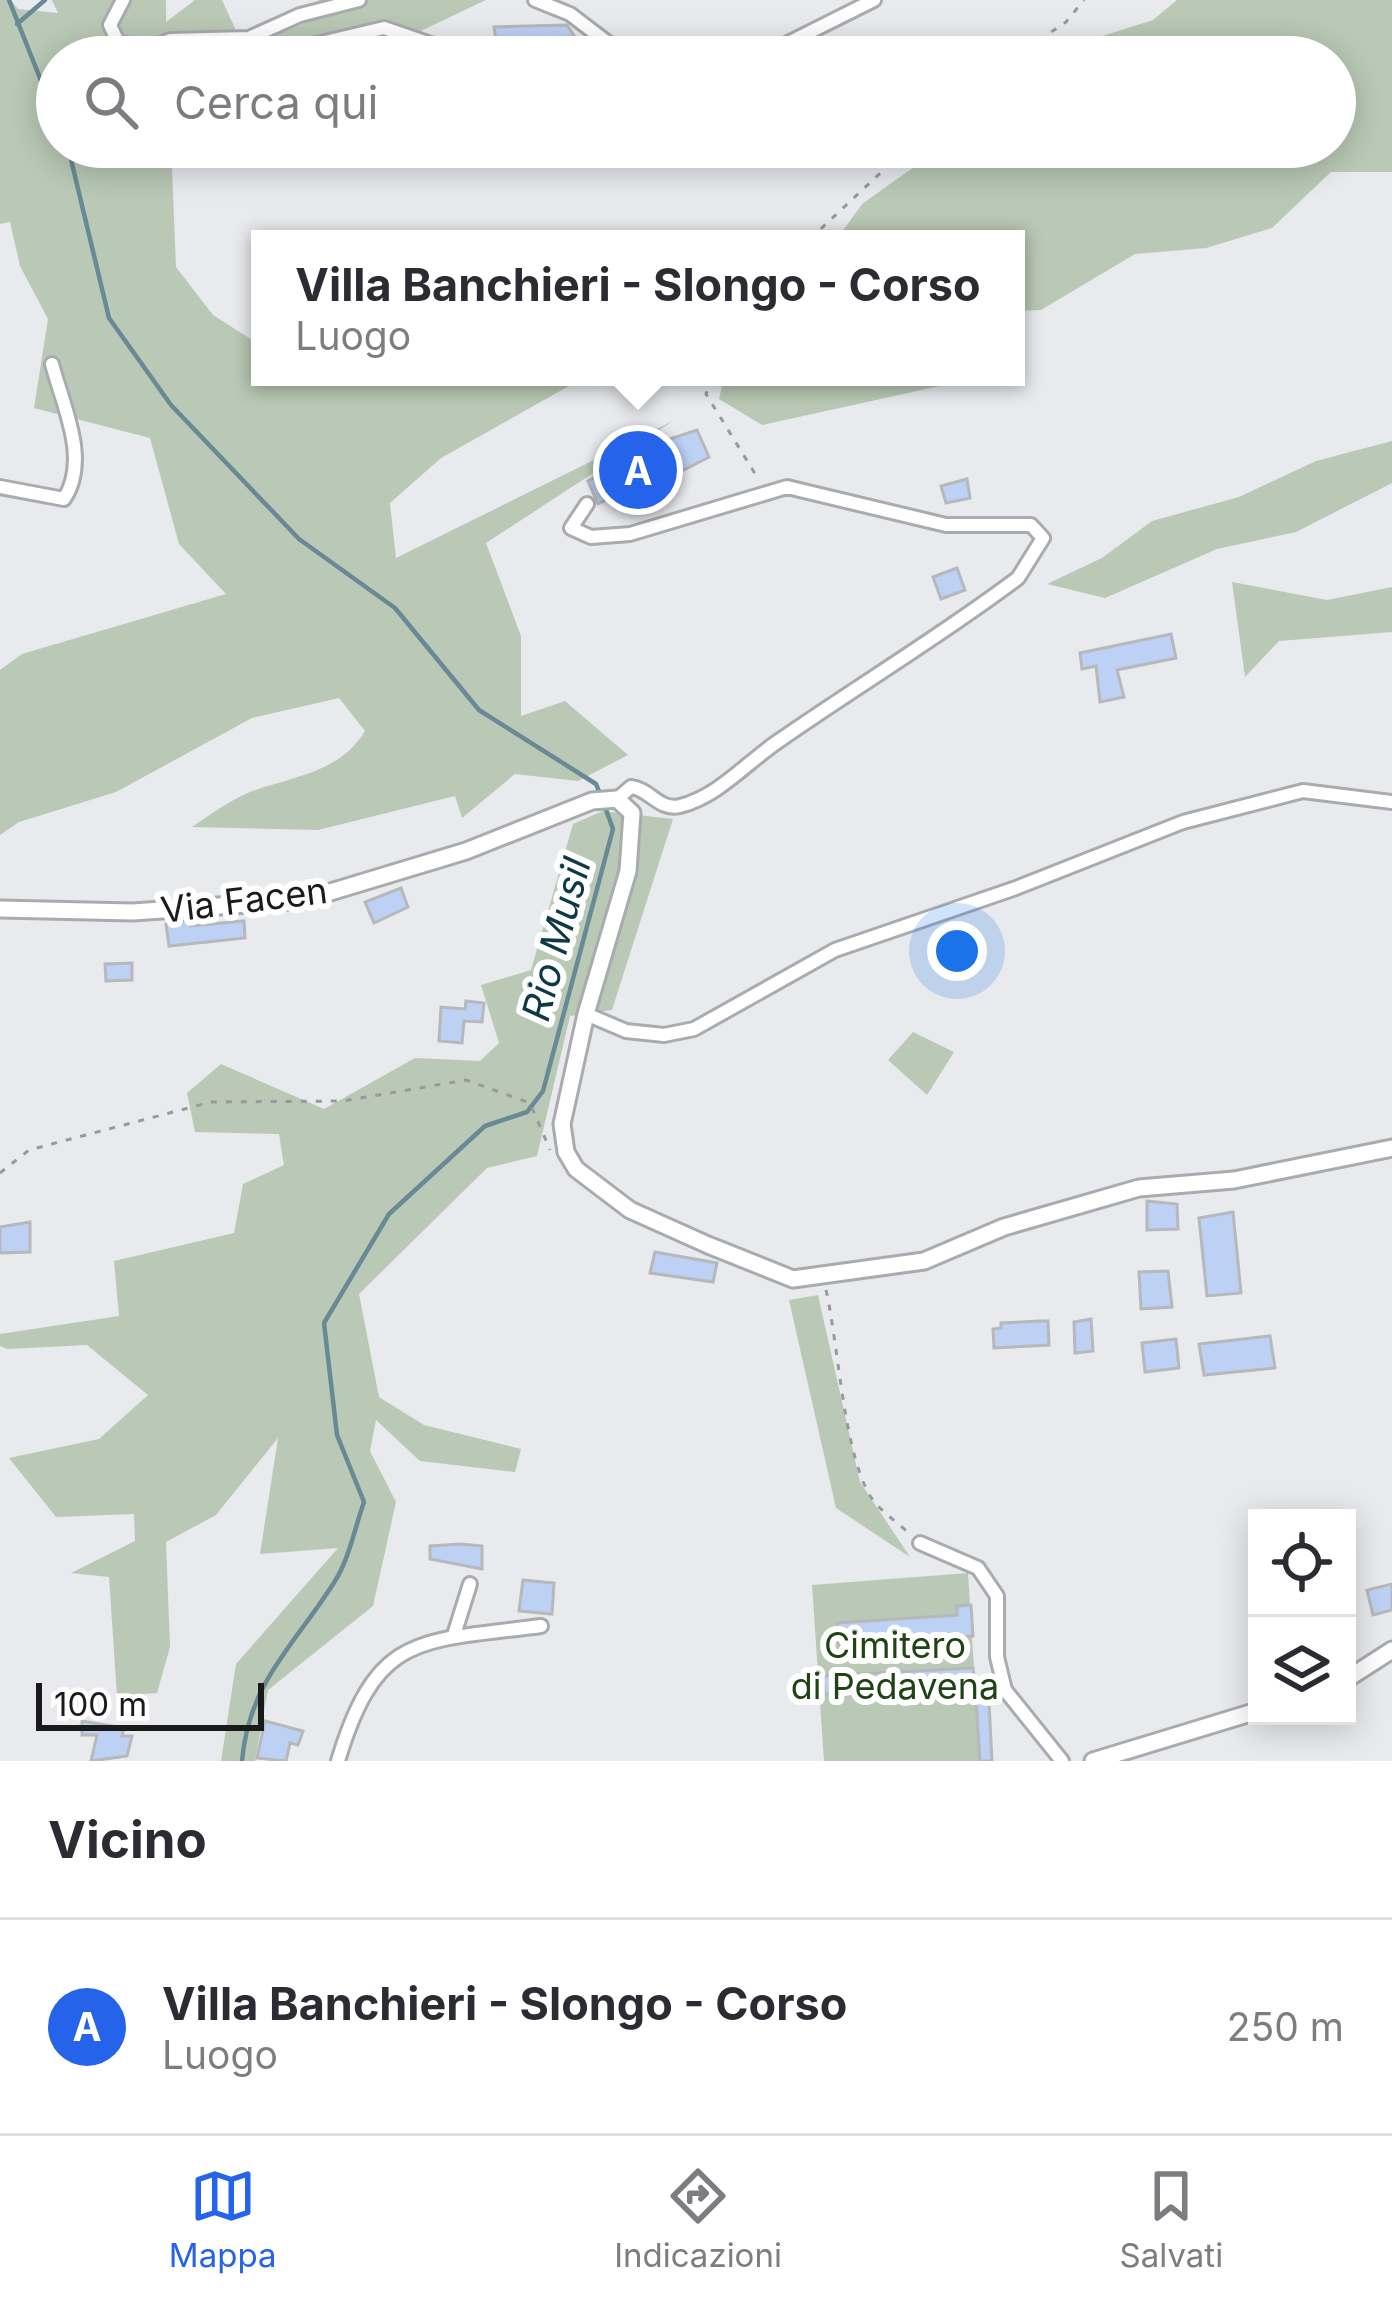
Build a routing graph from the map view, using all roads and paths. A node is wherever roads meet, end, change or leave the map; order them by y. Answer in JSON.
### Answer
{"nodes":[{"id":1,"x":123,"y":0,"type":"edge"},
{"id":2,"x":305,"y":0,"type":"edge"},
{"id":3,"x":358,"y":0,"type":"edge"},
{"id":4,"x":535,"y":0,"type":"edge"},
{"id":5,"x":874,"y":0,"type":"edge"},
{"id":6,"x":1084,"y":0,"type":"edge"},
{"id":7,"x":300,"y":15,"type":"junction"},
{"id":8,"x":115,"y":36,"type":"edge"},
{"id":9,"x":254,"y":36,"type":"edge"},
{"id":10,"x":350,"y":36,"type":"edge"},
{"id":11,"x":407,"y":36,"type":"edge"},
{"id":12,"x":602,"y":36,"type":"edge"},
{"id":13,"x":802,"y":36,"type":"edge"},
{"id":14,"x":1045,"y":36,"type":"edge"},
{"id":15,"x":886,"y":168,"type":"edge"},
{"id":16,"x":820,"y":230,"type":"edge"},
{"id":17,"x":52,"y":364,"type":"dead end"},
{"id":18,"x":709,"y":386,"type":"edge"},
{"id":19,"x":0,"y":487,"type":"edge"},
{"id":20,"x":747,"y":496,"type":"junction"},
{"id":21,"x":587,"y":504,"type":"dead end"},
{"id":22,"x":617,"y":799,"type":"junction"},
{"id":23,"x":1392,"y":802,"type":"edge"},
{"id":24,"x":0,"y":910,"type":"edge"},
{"id":25,"x":586,"y":1014,"type":"junction"},
{"id":26,"x":1392,"y":1148,"type":"edge"},
{"id":27,"x":566,"y":1152,"type":"junction"},
{"id":28,"x":0,"y":1173,"type":"edge"},
{"id":29,"x":823,"y":1275,"type":"junction"},
{"id":30,"x":920,"y":1543,"type":"joint"},
{"id":31,"x":470,"y":1584,"type":"dead end"},
{"id":32,"x":541,"y":1626,"type":"dead end"},
{"id":33,"x":454,"y":1635,"type":"junction"},
{"id":34,"x":1392,"y":1652,"type":"edge"},
{"id":35,"x":1356,"y":1673,"type":"edge"},
{"id":36,"x":1248,"y":1714,"type":"edge"},
{"id":37,"x":338,"y":1761,"type":"edge"},
{"id":38,"x":1062,"y":1761,"type":"edge"},
{"id":39,"x":1094,"y":1761,"type":"edge"}],
"edges":[{"from":1,"to":8,"type":"street"},
{"from":2,"to":7,"type":"street"},
{"from":3,"to":7,"type":"street"},
{"from":4,"to":12,"type":"street"},
{"from":5,"to":13,"type":"street"},
{"from":6,"to":14,"type":"path"},
{"from":7,"to":9,"type":"street"},
{"from":10,"to":11,"type":"street"},
{"from":15,"to":16,"type":"path"},
{"from":17,"to":19,"type":"street"},
{"from":18,"to":20,"type":"path"},
{"from":20,"to":21,"type":"street"},
{"from":20,"to":22,"type":"street"},
{"from":22,"to":24,"type":"street","name":"Via Facen"},
{"from":22,"to":25,"type":"street"},
{"from":23,"to":25,"type":"street"},
{"from":25,"to":27,"type":"street"},
{"from":26,"to":29,"type":"street"},
{"from":27,"to":28,"type":"path"},
{"from":27,"to":29,"type":"street"},
{"from":29,"to":30,"type":"path"},
{"from":30,"to":38,"type":"street"},
{"from":31,"to":33,"type":"street"},
{"from":32,"to":33,"type":"street"},
{"from":33,"to":37,"type":"street"},
{"from":34,"to":35,"type":"street"},
{"from":36,"to":39,"type":"street"}]}
